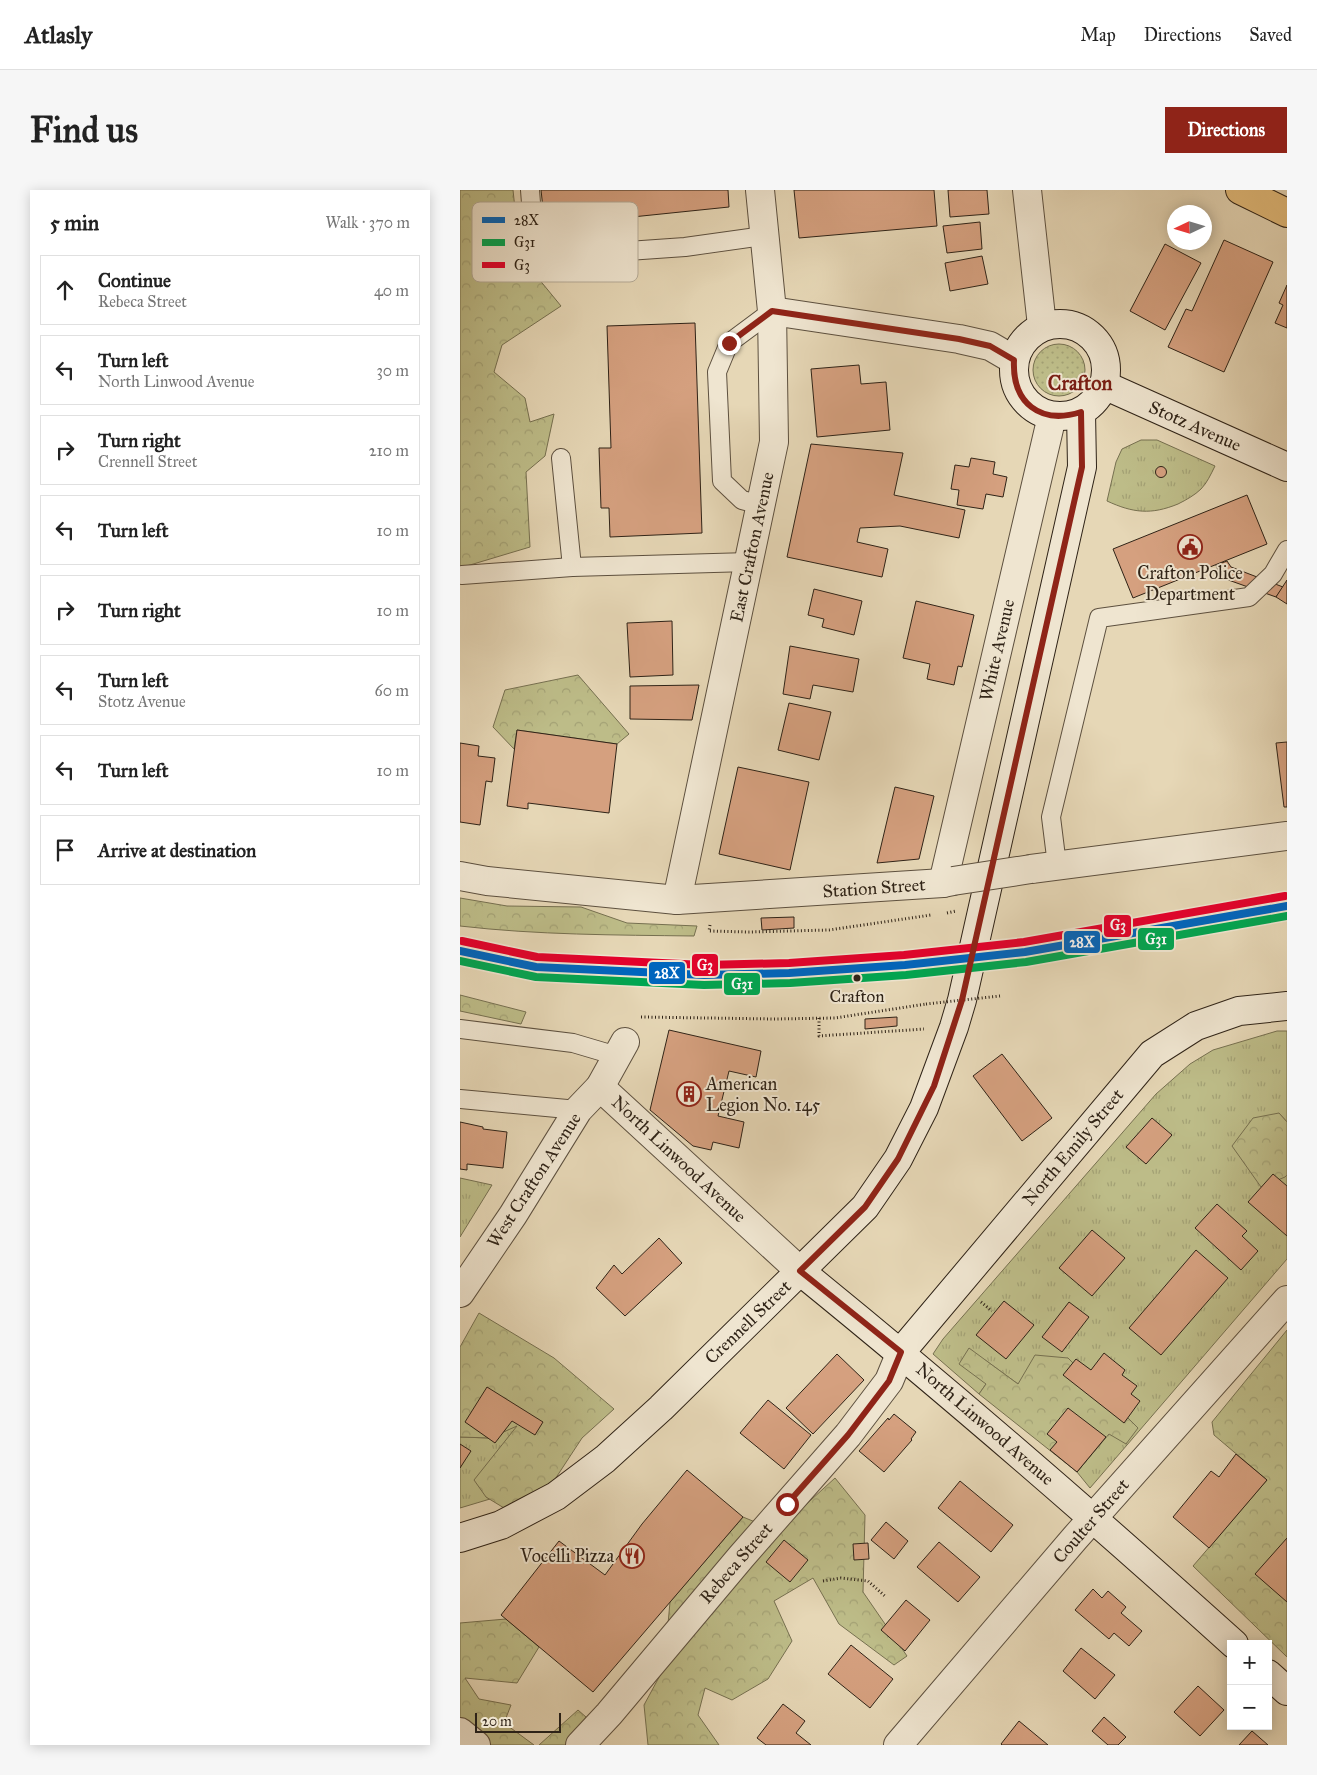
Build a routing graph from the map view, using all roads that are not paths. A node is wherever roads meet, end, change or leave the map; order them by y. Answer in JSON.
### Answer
{"nodes":[{"id":1,"x":760,"y":190,"type":"edge"},
{"id":2,"x":1027,"y":190,"type":"edge"},
{"id":3,"x":1240,"y":190,"type":"edge"},
{"id":4,"x":1287,"y":213,"type":"edge"},
{"id":5,"x":764,"y":236,"type":"junction"},
{"id":6,"x":638,"y":251,"type":"edge"},
{"id":7,"x":772,"y":311,"type":"junction"},
{"id":8,"x":1042,"y":326,"type":"junction"},
{"id":9,"x":1014,"y":360,"type":"junction"},
{"id":10,"x":1104,"y":385,"type":"junction"},
{"id":11,"x":1081,"y":412,"type":"junction"},
{"id":12,"x":1052,"y":416,"type":"junction"},
{"id":13,"x":561,"y":458,"type":"dead end"},
{"id":14,"x":1287,"y":467,"type":"edge"},
{"id":15,"x":761,"y":505,"type":"junction"},
{"id":16,"x":1287,"y":550,"type":"edge"},
{"id":17,"x":748,"y":562,"type":"junction"},
{"id":18,"x":572,"y":567,"type":"junction"},
{"id":19,"x":462,"y":575,"type":"dead end"},
{"id":20,"x":1287,"y":836,"type":"edge"},
{"id":21,"x":1044,"y":867,"type":"junction"},
{"id":22,"x":460,"y":876,"type":"edge"},
{"id":23,"x":948,"y":882,"type":"junction"},
{"id":24,"x":676,"y":900,"type":"junction"},
{"id":25,"x":1287,"y":906,"type":"edge"},
{"id":26,"x":460,"y":951,"type":"edge"},
{"id":27,"x":1287,"y":1006,"type":"edge"},
{"id":28,"x":460,"y":1029,"type":"edge"},
{"id":29,"x":621,"y":1049,"type":"joint"},
{"id":30,"x":600,"y":1087,"type":"junction"},
{"id":31,"x":460,"y":1099,"type":"edge"},
{"id":32,"x":578,"y":1110,"type":"junction"},
{"id":33,"x":468,"y":1269,"type":"edge"},
{"id":34,"x":800,"y":1271,"type":"junction"},
{"id":35,"x":460,"y":1293,"type":"edge"},
{"id":36,"x":1287,"y":1300,"type":"edge"},
{"id":37,"x":901,"y":1352,"type":"junction"},
{"id":38,"x":1093,"y":1518,"type":"junction"},
{"id":39,"x":460,"y":1538,"type":"edge"},
{"id":40,"x":1230,"y":1640,"type":"edge"},
{"id":41,"x":1272,"y":1678,"type":"edge"},
{"id":42,"x":1287,"y":1691,"type":"edge"},
{"id":43,"x":460,"y":1732,"type":"edge"},
{"id":44,"x":476,"y":1745,"type":"edge"},
{"id":45,"x":580,"y":1745,"type":"edge"},
{"id":46,"x":898,"y":1745,"type":"edge"}],
"edges":[{"from":1,"to":5,"type":"street","name":"East Crafton Avenue"},
{"from":2,"to":8,"type":"street"},
{"from":3,"to":4,"type":"main road"},
{"from":5,"to":6,"type":"lane"},
{"from":5,"to":7,"type":"street","name":"East Crafton Avenue"},
{"from":7,"to":9,"type":"street"},
{"from":7,"to":15,"type":"street","name":"East Crafton Avenue"},
{"from":7,"to":15,"type":"lane"},
{"from":8,"to":9,"type":"street"},
{"from":8,"to":10,"type":"street"},
{"from":9,"to":12,"type":"street"},
{"from":10,"to":11,"type":"street"},
{"from":10,"to":14,"type":"street","name":"Stotz Avenue"},
{"from":11,"to":12,"type":"street"},
{"from":11,"to":34,"type":"street","name":"Crennell Street"},
{"from":12,"to":23,"type":"street","name":"White Avenue"},
{"from":13,"to":18,"type":"lane"},
{"from":15,"to":17,"type":"street","name":"East Crafton Avenue"},
{"from":16,"to":21,"type":"lane"},
{"from":17,"to":18,"type":"lane"},
{"from":17,"to":24,"type":"street","name":"East Crafton Avenue"},
{"from":18,"to":19,"type":"lane"},
{"from":20,"to":21,"type":"street","name":"Station Street"},
{"from":21,"to":23,"type":"street","name":"Station Street","bridge":true},
{"from":22,"to":24,"type":"street","name":"Station Street"},
{"from":23,"to":24,"type":"street","name":"Station Street"},
{"from":25,"to":26,"type":"lane","bridge":true},
{"from":27,"to":37,"type":"street","name":"North Emily Street"},
{"from":28,"to":29,"type":"lane"},
{"from":29,"to":30,"type":"street","name":"West Crafton Avenue"},
{"from":30,"to":32,"type":"street","name":"West Crafton Avenue"},
{"from":30,"to":34,"type":"street","name":"North Linwood Avenue"},
{"from":31,"to":32,"type":"lane"},
{"from":32,"to":33,"type":"street","name":"West Crafton Avenue"},
{"from":33,"to":35,"type":"street","name":"West Crafton Avenue"},
{"from":34,"to":37,"type":"street","name":"North Linwood Avenue"},
{"from":34,"to":39,"type":"street","name":"Crennell Street"},
{"from":36,"to":38,"type":"street","name":"Coulter Street"},
{"from":37,"to":38,"type":"street","name":"North Linwood Avenue"},
{"from":37,"to":45,"type":"street","name":"Rebeca Street"},
{"from":38,"to":40,"type":"street","name":"North Linwood Avenue"},
{"from":38,"to":46,"type":"street","name":"Coulter Street"},
{"from":41,"to":42,"type":"street"},
{"from":43,"to":44,"type":"street"}]}
